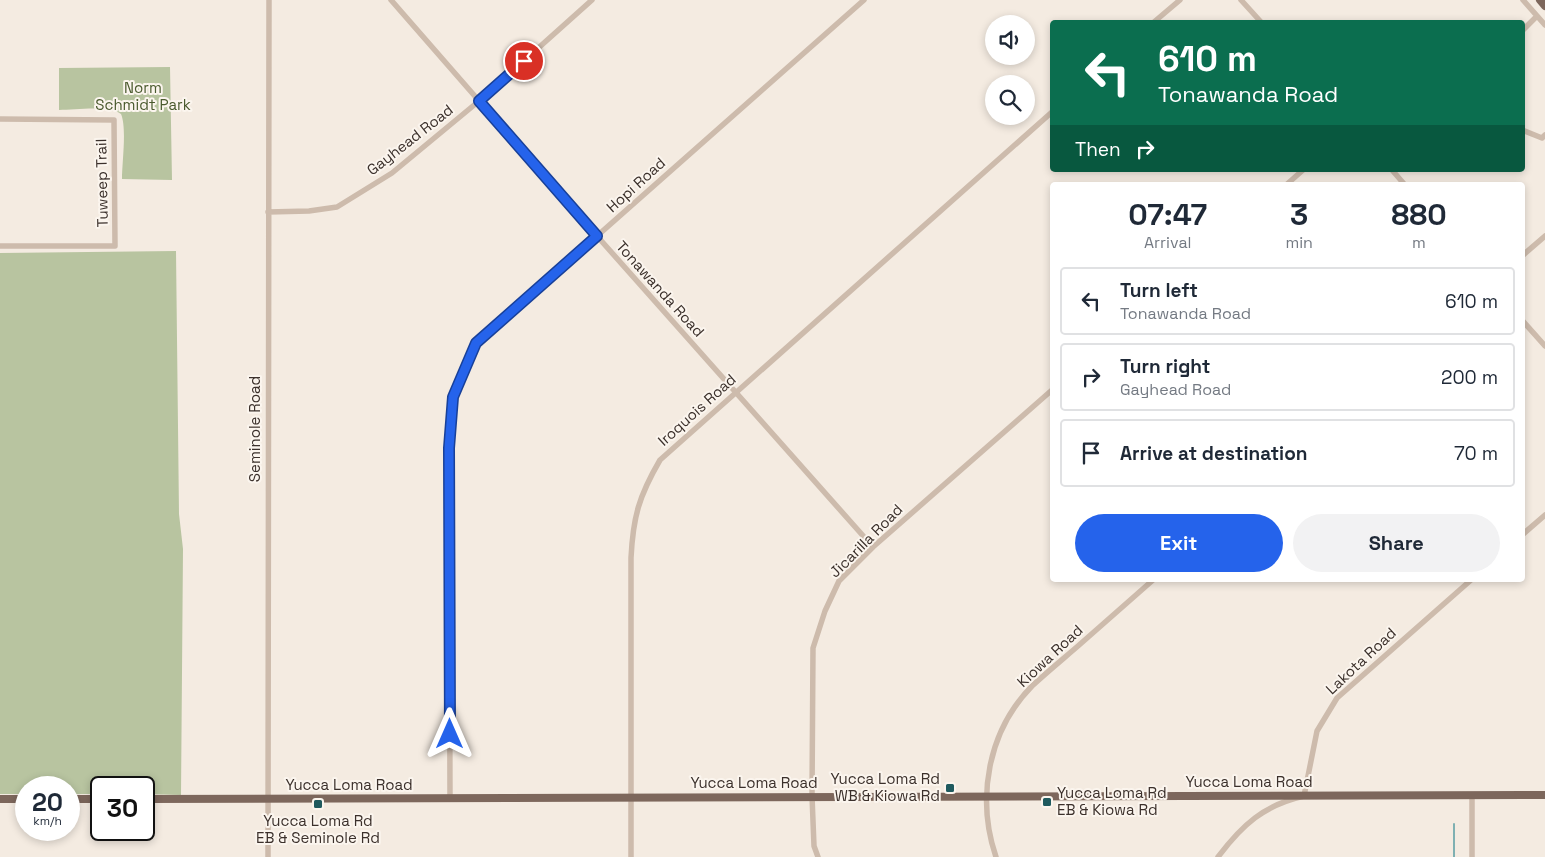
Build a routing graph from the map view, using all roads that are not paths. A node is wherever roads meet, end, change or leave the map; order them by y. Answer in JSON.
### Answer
{"nodes":[{"id":1,"x":269,"y":0,"type":"edge"},
{"id":2,"x":391,"y":0,"type":"edge"},
{"id":3,"x":592,"y":0,"type":"edge"},
{"id":4,"x":864,"y":0,"type":"edge"},
{"id":5,"x":1180,"y":0,"type":"edge"},
{"id":6,"x":1241,"y":0,"type":"edge"},
{"id":7,"x":1523,"y":0,"type":"edge"},
{"id":8,"x":1540,"y":0,"type":"edge"},
{"id":9,"x":1545,"y":6,"type":"edge"},
{"id":10,"x":1537,"y":16,"type":"junction"},
{"id":11,"x":1156,"y":20,"type":"edge"},
{"id":12,"x":1259,"y":20,"type":"edge"},
{"id":13,"x":1545,"y":25,"type":"edge"},
{"id":14,"x":1525,"y":28,"type":"edge"},
{"id":15,"x":479,"y":101,"type":"junction"},
{"id":16,"x":1050,"y":114,"type":"edge"},
{"id":17,"x":0,"y":119,"type":"edge"},
{"id":18,"x":1525,"y":131,"type":"edge"},
{"id":19,"x":1545,"y":134,"type":"edge"},
{"id":20,"x":1301,"y":172,"type":"edge"},
{"id":21,"x":1394,"y":172,"type":"edge"},
{"id":22,"x":1289,"y":182,"type":"edge"},
{"id":23,"x":1402,"y":182,"type":"edge"},
{"id":24,"x":268,"y":212,"type":"junction"},
{"id":25,"x":597,"y":236,"type":"junction"},
{"id":26,"x":1545,"y":236,"type":"edge"},
{"id":27,"x":0,"y":246,"type":"edge"},
{"id":28,"x":1525,"y":253,"type":"edge"},
{"id":29,"x":1525,"y":323,"type":"edge"},
{"id":30,"x":1545,"y":346,"type":"edge"},
{"id":31,"x":735,"y":392,"type":"junction"},
{"id":32,"x":1050,"y":392,"type":"edge"},
{"id":33,"x":1545,"y":515,"type":"edge"},
{"id":34,"x":1525,"y":532,"type":"edge"},
{"id":35,"x":874,"y":547,"type":"junction"},
{"id":36,"x":1151,"y":582,"type":"edge"},
{"id":37,"x":1469,"y":582,"type":"edge"},
{"id":38,"x":987,"y":795,"type":"junction"},
{"id":39,"x":1545,"y":795,"type":"edge"},
{"id":40,"x":812,"y":796,"type":"junction"},
{"id":41,"x":1304,"y":796,"type":"junction"},
{"id":42,"x":1472,"y":796,"type":"junction"},
{"id":43,"x":268,"y":798,"type":"junction"},
{"id":44,"x":450,"y":798,"type":"junction"},
{"id":45,"x":632,"y":798,"type":"junction"},
{"id":46,"x":0,"y":799,"type":"edge"},
{"id":47,"x":15,"y":799,"type":"edge"},
{"id":48,"x":155,"y":799,"type":"edge"},
{"id":49,"x":268,"y":857,"type":"edge"},
{"id":50,"x":631,"y":857,"type":"edge"},
{"id":51,"x":818,"y":857,"type":"edge"},
{"id":52,"x":996,"y":857,"type":"edge"},
{"id":53,"x":1218,"y":857,"type":"edge"},
{"id":54,"x":1472,"y":857,"type":"edge"}],
"edges":[{"from":1,"to":24,"type":"street","name":"Seminole Road"},
{"from":2,"to":15,"type":"street","name":"Tonawanda Road"},
{"from":3,"to":15,"type":"street","name":"Gayhead Road"},
{"from":4,"to":25,"type":"street","name":"Hopi Road"},
{"from":5,"to":11,"type":"street"},
{"from":6,"to":12,"type":"street"},
{"from":7,"to":10,"type":"street"},
{"from":8,"to":9,"type":"main road"},
{"from":10,"to":13,"type":"street"},
{"from":10,"to":14,"type":"street"},
{"from":15,"to":24,"type":"street","name":"Gayhead Road"},
{"from":15,"to":25,"type":"street","name":"Tonawanda Road"},
{"from":16,"to":31,"type":"street","name":"Iroquois Road"},
{"from":17,"to":27,"type":"street","name":"Tuweep Trail"},
{"from":18,"to":19,"type":"street"},
{"from":20,"to":22,"type":"street"},
{"from":21,"to":23,"type":"street"},
{"from":24,"to":43,"type":"street","name":"Seminole Road"},
{"from":25,"to":31,"type":"street","name":"Tonawanda Road"},
{"from":25,"to":44,"type":"street","name":"Hopi Road"},
{"from":26,"to":28,"type":"street"},
{"from":29,"to":30,"type":"street"},
{"from":31,"to":35,"type":"street","name":"Tonawanda Road"},
{"from":31,"to":45,"type":"street","name":"Iroquois Road"},
{"from":32,"to":35,"type":"street","name":"Jicarilla Road"},
{"from":33,"to":34,"type":"street"},
{"from":35,"to":40,"type":"street","name":"Jicarilla Road"},
{"from":36,"to":38,"type":"street","name":"Kiowa Road"},
{"from":37,"to":41,"type":"street","name":"Lakota Road"},
{"from":38,"to":40,"type":"main road","name":"Yucca Loma Road"},
{"from":38,"to":41,"type":"main road","name":"Yucca Loma Road"},
{"from":38,"to":52,"type":"street","name":"Kiowa Road"},
{"from":39,"to":42,"type":"main road","name":"Yucca Loma Road"},
{"from":40,"to":45,"type":"main road","name":"Yucca Loma Road"},
{"from":40,"to":51,"type":"street","name":"Jicarilla Road"},
{"from":41,"to":42,"type":"main road","name":"Yucca Loma Road"},
{"from":41,"to":53,"type":"street"},
{"from":42,"to":54,"type":"street"},
{"from":43,"to":44,"type":"main road","name":"Yucca Loma Road"},
{"from":43,"to":48,"type":"main road","name":"Yucca Loma Road"},
{"from":43,"to":49,"type":"street","name":"Seminole Road"},
{"from":44,"to":45,"type":"main road","name":"Yucca Loma Road"},
{"from":45,"to":50,"type":"street","name":"Iroquois Road"},
{"from":46,"to":47,"type":"main road"}]}
